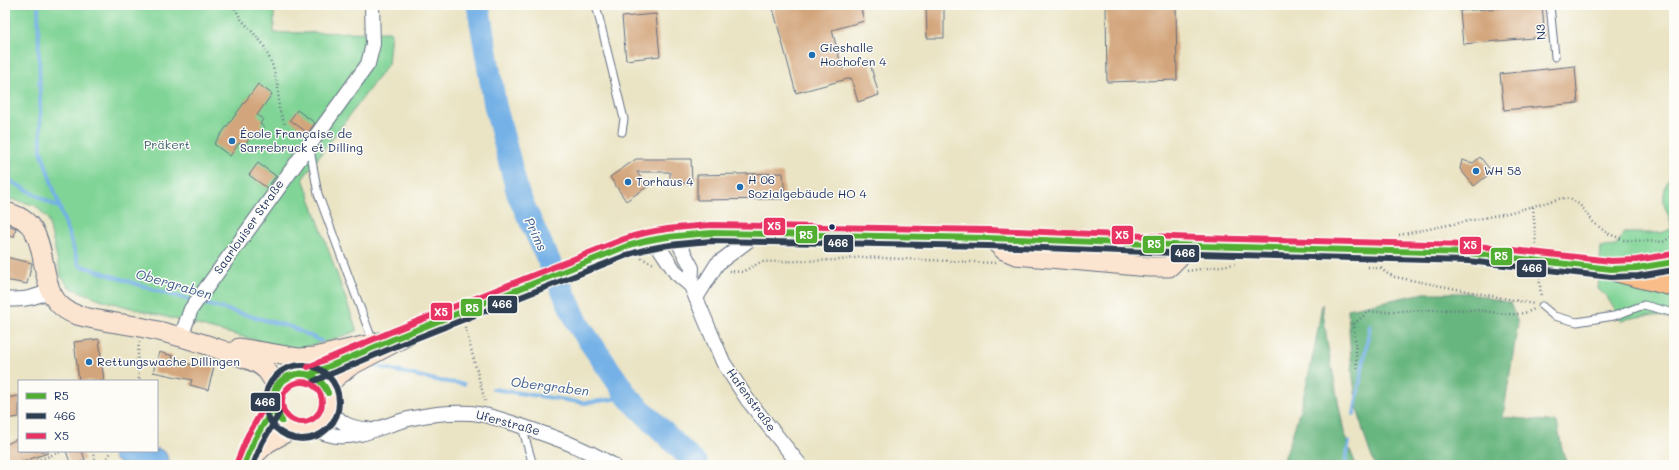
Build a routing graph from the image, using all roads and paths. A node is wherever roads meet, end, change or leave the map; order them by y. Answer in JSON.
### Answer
{"nodes":[{"id":1,"x":233,"y":5,"type":"edge"},
{"id":2,"x":372,"y":5,"type":"edge"},
{"id":3,"x":596,"y":5,"type":"edge"},
{"id":4,"x":1550,"y":5,"type":"edge"},
{"id":5,"x":1555,"y":57,"type":"dead end"},
{"id":6,"x":285,"y":125,"type":"dead end"},
{"id":7,"x":622,"y":132,"type":"dead end"},
{"id":8,"x":311,"y":141,"type":"junction"},
{"id":9,"x":5,"y":212,"type":"edge"},
{"id":10,"x":757,"y":234,"type":"junction"},
{"id":11,"x":1674,"y":235,"type":"edge"},
{"id":12,"x":675,"y":236,"type":"junction"},
{"id":13,"x":1396,"y":236,"type":"dead end"},
{"id":14,"x":653,"y":238,"type":"junction"},
{"id":15,"x":631,"y":252,"type":"junction"},
{"id":16,"x":1370,"y":256,"type":"junction"},
{"id":17,"x":1674,"y":262,"type":"edge"},
{"id":18,"x":997,"y":263,"type":"dead end"},
{"id":19,"x":717,"y":264,"type":"junction"},
{"id":20,"x":1242,"y":264,"type":"dead end"},
{"id":21,"x":672,"y":266,"type":"junction"},
{"id":22,"x":1382,"y":269,"type":"junction"},
{"id":23,"x":1611,"y":269,"type":"junction"},
{"id":24,"x":1183,"y":272,"type":"dead end"},
{"id":25,"x":1674,"y":285,"type":"edge"},
{"id":26,"x":49,"y":291,"type":"junction"},
{"id":27,"x":693,"y":292,"type":"junction"},
{"id":28,"x":5,"y":299,"type":"edge"},
{"id":29,"x":1542,"y":306,"type":"junction"},
{"id":30,"x":469,"y":310,"type":"junction"},
{"id":31,"x":1674,"y":313,"type":"edge"},
{"id":32,"x":142,"y":327,"type":"junction"},
{"id":33,"x":418,"y":330,"type":"junction"},
{"id":34,"x":181,"y":337,"type":"junction"},
{"id":35,"x":396,"y":338,"type":"junction"},
{"id":36,"x":200,"y":342,"type":"junction"},
{"id":37,"x":373,"y":344,"type":"junction"},
{"id":38,"x":1357,"y":368,"type":"dead end"},
{"id":39,"x":311,"y":374,"type":"junction"},
{"id":40,"x":277,"y":378,"type":"junction"},
{"id":41,"x":139,"y":380,"type":"edge"},
{"id":42,"x":327,"y":388,"type":"junction"},
{"id":43,"x":484,"y":398,"type":"dead end"},
{"id":44,"x":274,"y":408,"type":"junction"},
{"id":45,"x":329,"y":409,"type":"junction"},
{"id":46,"x":522,"y":426,"type":"junction"},
{"id":47,"x":301,"y":429,"type":"junction"},
{"id":48,"x":374,"y":429,"type":"junction"},
{"id":49,"x":60,"y":452,"type":"edge"},
{"id":50,"x":92,"y":452,"type":"edge"},
{"id":51,"x":111,"y":452,"type":"edge"},
{"id":52,"x":25,"y":465,"type":"edge"},
{"id":53,"x":98,"y":465,"type":"edge"},
{"id":54,"x":245,"y":465,"type":"edge"},
{"id":55,"x":534,"y":465,"type":"edge"},
{"id":56,"x":613,"y":465,"type":"edge"},
{"id":57,"x":800,"y":465,"type":"edge"}],
"edges":[{"from":1,"to":6,"type":"path"},
{"from":2,"to":8,"type":"street","name":"Saarlouiser Straße"},
{"from":3,"to":7,"type":"lane"},
{"from":4,"to":5,"type":"lane","name":"N3"},
{"from":8,"to":34,"type":"street","name":"Saarlouiser Straße"},
{"from":8,"to":37,"type":"lane"},
{"from":9,"to":26,"type":"main road"},
{"from":10,"to":12,"type":"main road"},
{"from":10,"to":16,"type":"main road"},
{"from":10,"to":19,"type":"street"},
{"from":11,"to":13,"type":"path"},
{"from":12,"to":14,"type":"main road"},
{"from":12,"to":27,"type":"street","name":"Hafenstraße"},
{"from":14,"to":15,"type":"main road"},
{"from":14,"to":21,"type":"street","name":"Hafenstraße"},
{"from":15,"to":21,"type":"path"},
{"from":15,"to":30,"type":"main road"},
{"from":16,"to":22,"type":"path"},
{"from":16,"to":22,"type":"path"},
{"from":16,"to":23,"type":"main road","bridge":true},
{"from":17,"to":23,"type":"main road"},
{"from":18,"to":19,"type":"path"},
{"from":19,"to":27,"type":"street"},
{"from":20,"to":24,"type":"path"},
{"from":21,"to":27,"type":"street","name":"Hafenstraße"},
{"from":22,"to":29,"type":"path"},
{"from":23,"to":25,"type":"main road"},
{"from":26,"to":28,"type":"street"},
{"from":26,"to":32,"type":"main road"},
{"from":27,"to":57,"type":"street","name":"Hafenstraße"},
{"from":29,"to":31,"type":"lane"},
{"from":29,"to":38,"type":"path"},
{"from":30,"to":33,"type":"main road"},
{"from":30,"to":43,"type":"path"},
{"from":32,"to":34,"type":"main road"},
{"from":32,"to":41,"type":"path"},
{"from":33,"to":35,"type":"main road"},
{"from":33,"to":42,"type":"main road"},
{"from":34,"to":36,"type":"main road"},
{"from":35,"to":37,"type":"main road"},
{"from":35,"to":39,"type":"main road"},
{"from":36,"to":37,"type":"main road"},
{"from":36,"to":40,"type":"main road"},
{"from":39,"to":40,"type":"main road"},
{"from":39,"to":42,"type":"main road"},
{"from":40,"to":44,"type":"main road"},
{"from":42,"to":45,"type":"main road"},
{"from":44,"to":47,"type":"main road"},
{"from":44,"to":54,"type":"main road"},
{"from":45,"to":47,"type":"main road"},
{"from":45,"to":48,"type":"street","name":"Uferstraße"},
{"from":46,"to":48,"type":"street","name":"Uferstraße"},
{"from":46,"to":55,"type":"lane"},
{"from":46,"to":56,"type":"street","name":"Uferstraße"},
{"from":47,"to":48,"type":"street","name":"Uferstraße"},
{"from":47,"to":54,"type":"main road"},
{"from":49,"to":52,"type":"path"},
{"from":50,"to":53,"type":"path"},
{"from":51,"to":53,"type":"path"}]}
